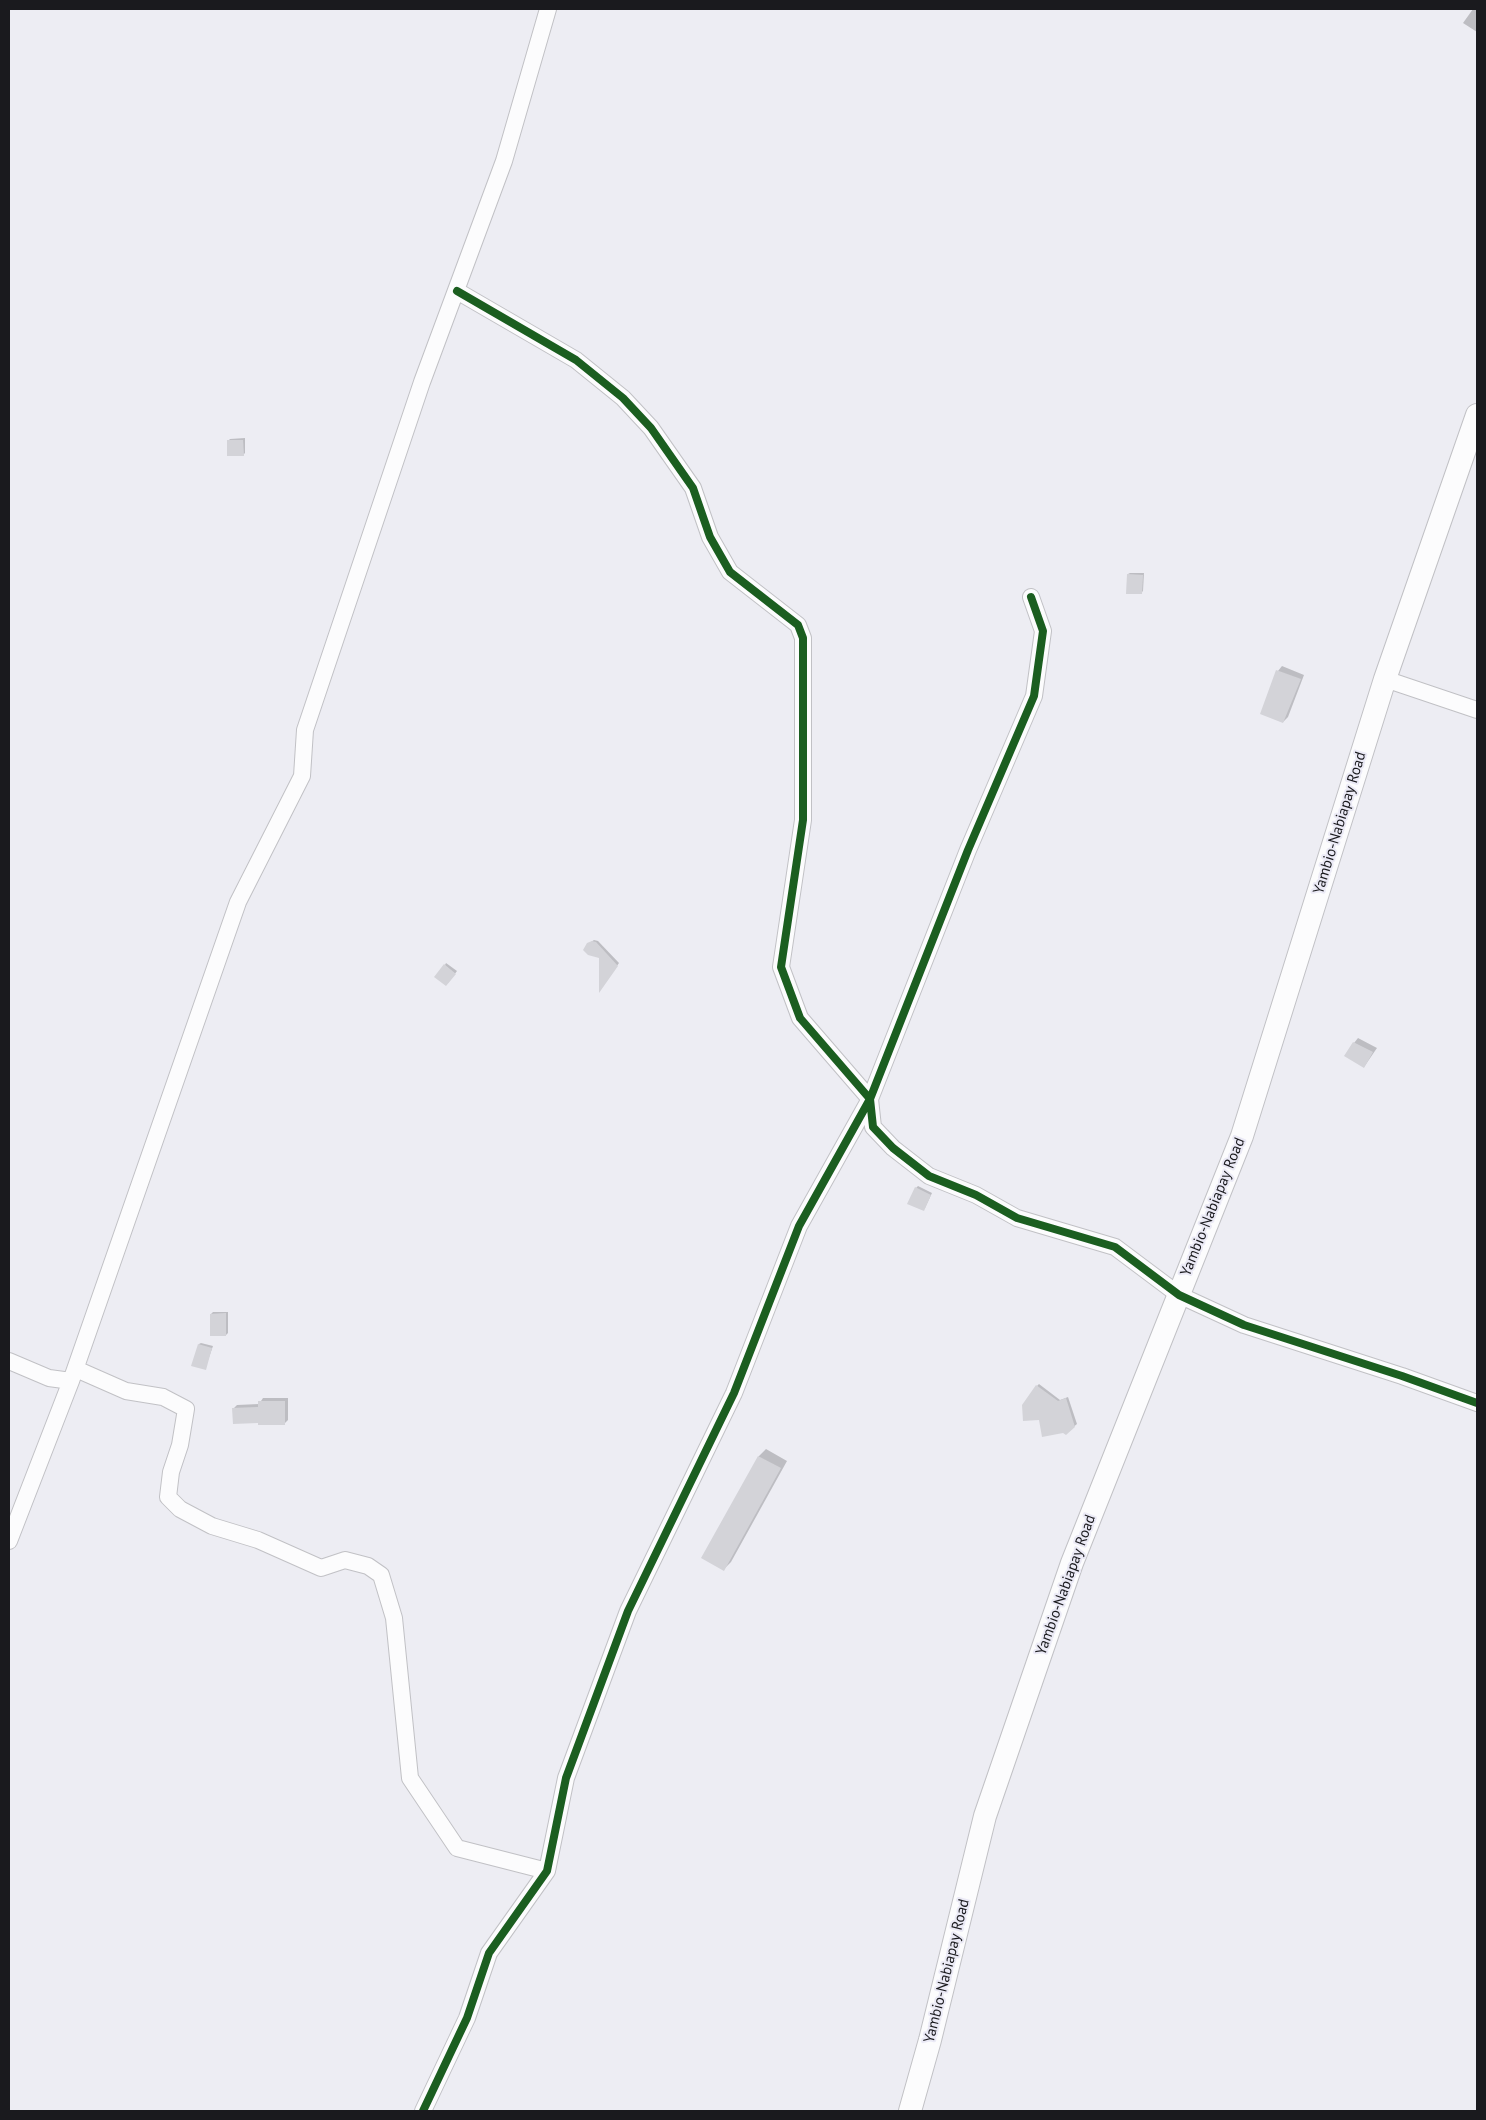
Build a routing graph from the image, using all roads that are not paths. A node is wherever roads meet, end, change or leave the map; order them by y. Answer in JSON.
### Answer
{"nodes":[{"id":1,"x":548,"y":9,"type":"edge"},
{"id":2,"x":457,"y":291,"type":"junction"},
{"id":3,"x":1477,"y":415,"type":"edge"},
{"id":4,"x":1031,"y":597,"type":"dead end"},
{"id":5,"x":1385,"y":679,"type":"junction"},
{"id":6,"x":1477,"y":710,"type":"edge"},
{"id":7,"x":870,"y":1099,"type":"junction"},
{"id":8,"x":1179,"y":1295,"type":"junction"},
{"id":9,"x":9,"y":1362,"type":"edge"},
{"id":10,"x":74,"y":1375,"type":"junction"},
{"id":11,"x":1477,"y":1403,"type":"edge"},
{"id":12,"x":9,"y":1541,"type":"edge"},
{"id":13,"x":547,"y":1870,"type":"junction"},
{"id":14,"x":423,"y":2111,"type":"edge"},
{"id":15,"x":910,"y":2111,"type":"edge"}],
"edges":[{"from":1,"to":2,"type":"street"},
{"from":2,"to":7,"type":"street"},
{"from":2,"to":10,"type":"street"},
{"from":3,"to":5,"type":"main road","name":"Yambio-Nabiapay Road"},
{"from":4,"to":7,"type":"street"},
{"from":5,"to":6,"type":"street"},
{"from":5,"to":8,"type":"main road","name":"Yambio-Nabiapay Road"},
{"from":7,"to":8,"type":"street"},
{"from":7,"to":13,"type":"street"},
{"from":8,"to":11,"type":"street"},
{"from":8,"to":15,"type":"main road","name":"Yambio-Nabiapay Road"},
{"from":9,"to":10,"type":"street"},
{"from":10,"to":12,"type":"street"},
{"from":10,"to":13,"type":"street"},
{"from":13,"to":14,"type":"street"}]}
